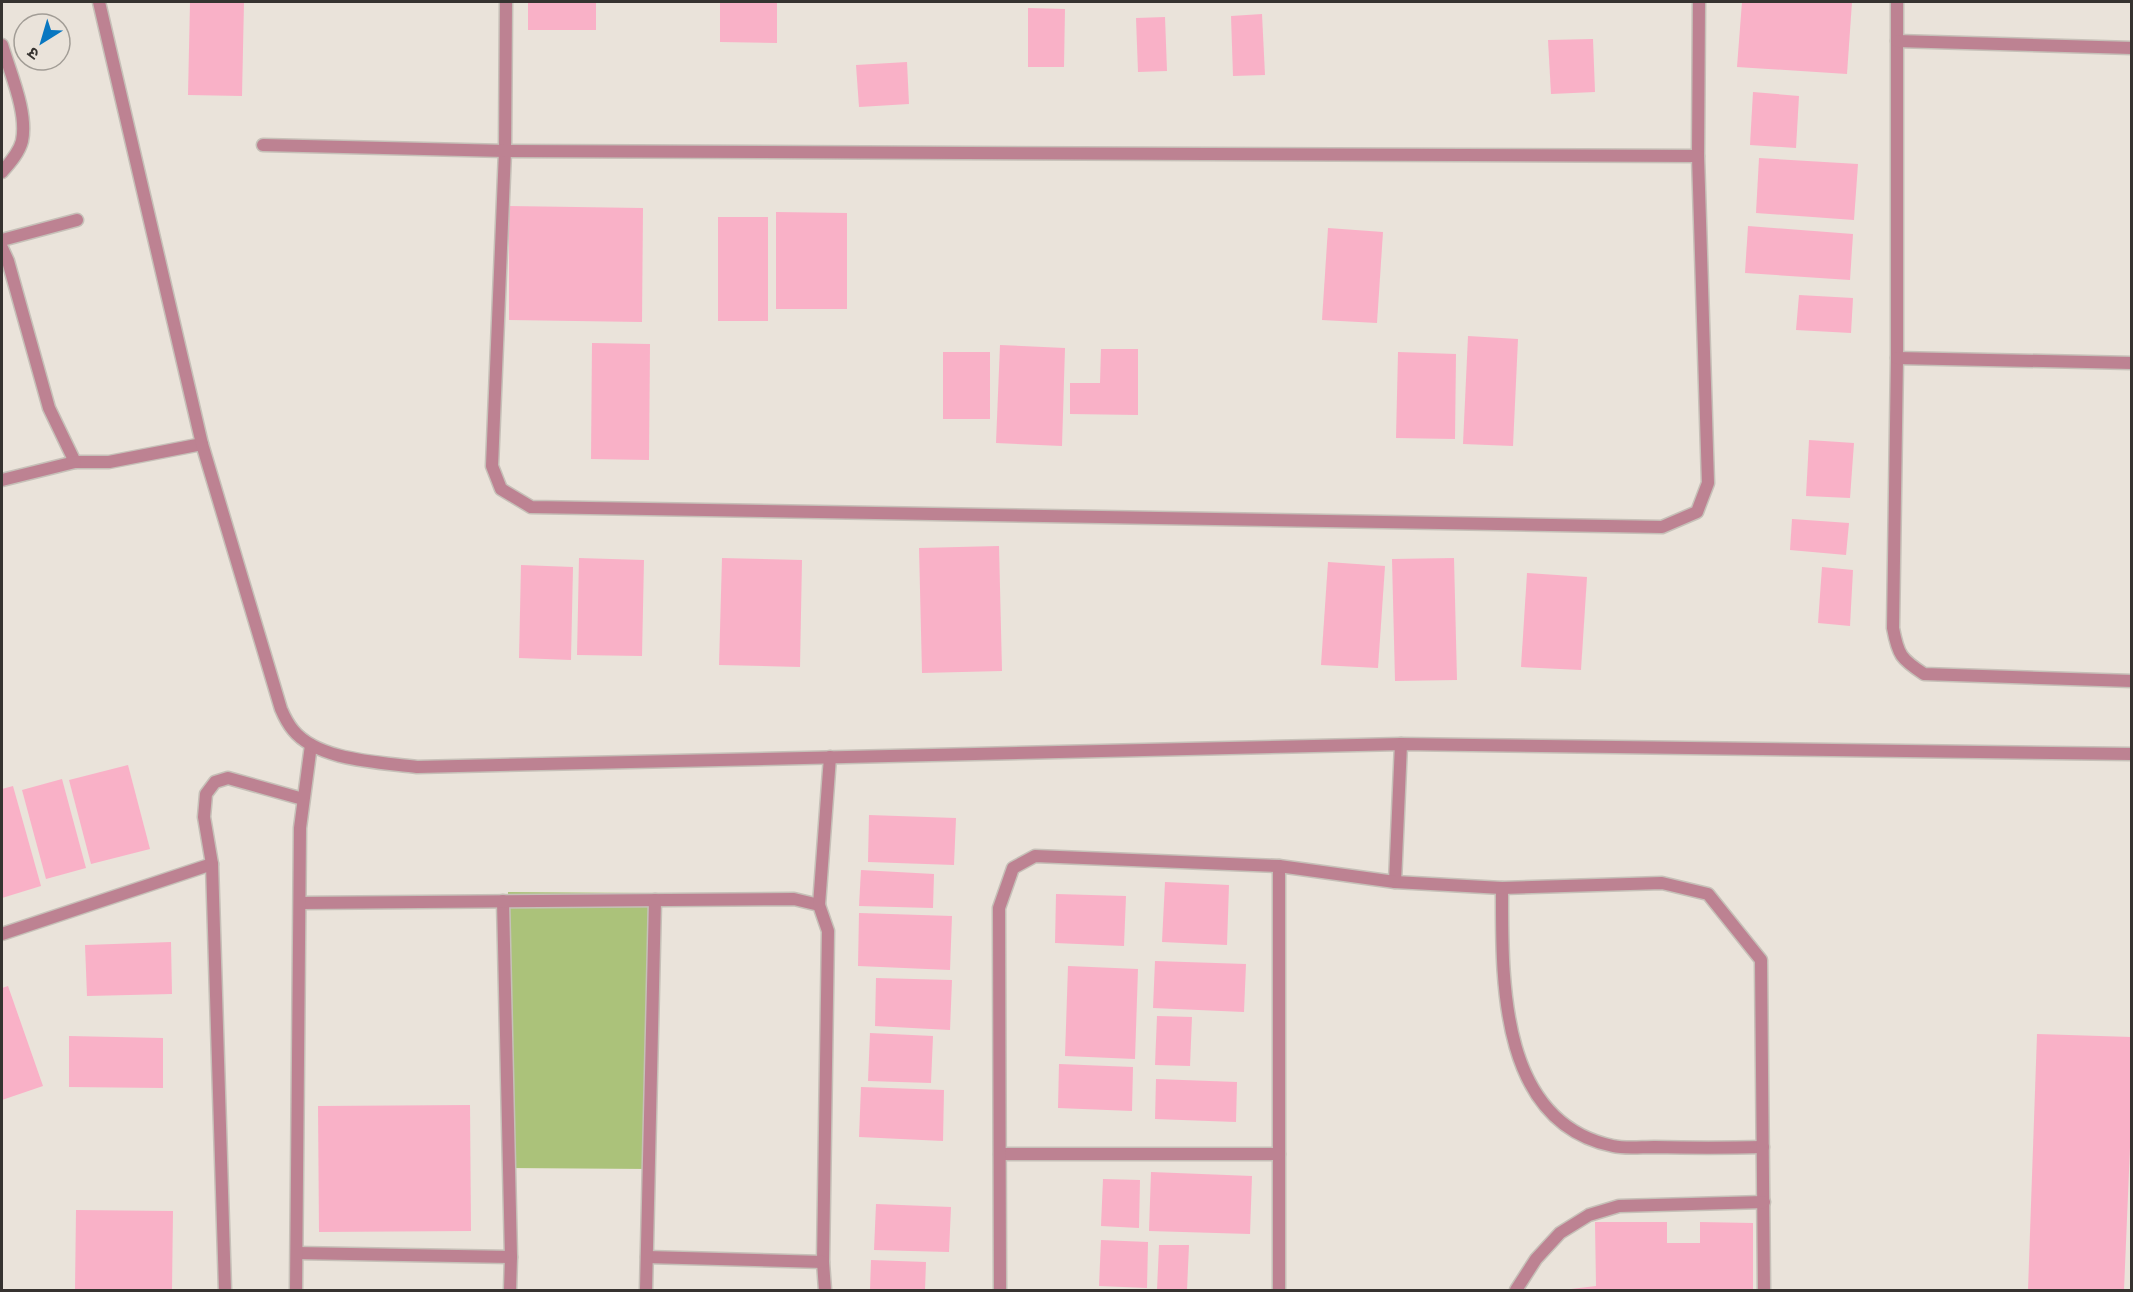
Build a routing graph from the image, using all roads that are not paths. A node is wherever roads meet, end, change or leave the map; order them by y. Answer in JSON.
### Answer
{"nodes":[{"id":1,"x":99,"y":2,"type":"edge"},
{"id":2,"x":506,"y":2,"type":"edge"},
{"id":3,"x":1699,"y":2,"type":"edge"},
{"id":4,"x":1897,"y":2,"type":"edge"},
{"id":5,"x":1898,"y":41,"type":"junction"},
{"id":6,"x":2,"y":45,"type":"edge"},
{"id":7,"x":2132,"y":48,"type":"edge"},
{"id":8,"x":263,"y":145,"type":"dead end"},
{"id":9,"x":505,"y":151,"type":"junction"},
{"id":10,"x":1698,"y":156,"type":"junction"},
{"id":11,"x":2,"y":172,"type":"edge"},
{"id":12,"x":77,"y":219,"type":"dead end"},
{"id":13,"x":2,"y":240,"type":"edge"},
{"id":14,"x":2,"y":248,"type":"edge"},
{"id":15,"x":1897,"y":358,"type":"junction"},
{"id":16,"x":2132,"y":363,"type":"edge"},
{"id":17,"x":202,"y":444,"type":"junction"},
{"id":18,"x":75,"y":462,"type":"junction"},
{"id":19,"x":2,"y":480,"type":"edge"},
{"id":20,"x":2132,"y":681,"type":"edge"},
{"id":21,"x":1401,"y":744,"type":"junction"},
{"id":22,"x":311,"y":745,"type":"junction"},
{"id":23,"x":2132,"y":754,"type":"edge"},
{"id":24,"x":830,"y":757,"type":"junction"},
{"id":25,"x":303,"y":799,"type":"junction"},
{"id":26,"x":212,"y":864,"type":"junction"},
{"id":27,"x":1279,"y":866,"type":"junction"},
{"id":28,"x":1395,"y":882,"type":"junction"},
{"id":29,"x":1502,"y":888,"type":"junction"},
{"id":30,"x":655,"y":900,"type":"junction"},
{"id":31,"x":503,"y":901,"type":"junction"},
{"id":32,"x":300,"y":903,"type":"junction"},
{"id":33,"x":819,"y":905,"type":"junction"},
{"id":34,"x":2,"y":934,"type":"edge"},
{"id":35,"x":1763,"y":1148,"type":"junction"},
{"id":36,"x":1000,"y":1154,"type":"junction"},
{"id":37,"x":1279,"y":1154,"type":"junction"},
{"id":38,"x":1764,"y":1202,"type":"junction"},
{"id":39,"x":297,"y":1253,"type":"junction"},
{"id":40,"x":511,"y":1257,"type":"junction"},
{"id":41,"x":647,"y":1257,"type":"junction"},
{"id":42,"x":823,"y":1262,"type":"junction"},
{"id":43,"x":225,"y":1290,"type":"edge"},
{"id":44,"x":296,"y":1290,"type":"edge"},
{"id":45,"x":510,"y":1290,"type":"edge"},
{"id":46,"x":646,"y":1290,"type":"edge"},
{"id":47,"x":825,"y":1290,"type":"edge"},
{"id":48,"x":1000,"y":1290,"type":"edge"},
{"id":49,"x":1279,"y":1290,"type":"edge"},
{"id":50,"x":1516,"y":1290,"type":"edge"},
{"id":51,"x":1764,"y":1290,"type":"edge"}],
"edges":[{"from":1,"to":17,"type":"street"},
{"from":2,"to":9,"type":"street"},
{"from":3,"to":10,"type":"street"},
{"from":4,"to":5,"type":"street"},
{"from":5,"to":7,"type":"street"},
{"from":5,"to":15,"type":"street"},
{"from":6,"to":11,"type":"street"},
{"from":8,"to":9,"type":"street"},
{"from":9,"to":10,"type":"street"},
{"from":9,"to":10,"type":"street"},
{"from":12,"to":13,"type":"street"},
{"from":14,"to":18,"type":"street"},
{"from":15,"to":16,"type":"street"},
{"from":15,"to":20,"type":"street"},
{"from":17,"to":18,"type":"street"},
{"from":17,"to":22,"type":"street"},
{"from":18,"to":19,"type":"street"},
{"from":21,"to":23,"type":"street"},
{"from":21,"to":24,"type":"street"},
{"from":21,"to":28,"type":"street"},
{"from":22,"to":24,"type":"street"},
{"from":22,"to":25,"type":"street"},
{"from":24,"to":33,"type":"street"},
{"from":25,"to":26,"type":"street"},
{"from":25,"to":32,"type":"street"},
{"from":26,"to":34,"type":"street"},
{"from":26,"to":43,"type":"street"},
{"from":27,"to":28,"type":"street"},
{"from":27,"to":36,"type":"street"},
{"from":27,"to":37,"type":"street"},
{"from":28,"to":29,"type":"street"},
{"from":29,"to":35,"type":"street"},
{"from":29,"to":35,"type":"street"},
{"from":30,"to":31,"type":"street"},
{"from":30,"to":33,"type":"street"},
{"from":30,"to":41,"type":"street"},
{"from":31,"to":32,"type":"street"},
{"from":31,"to":40,"type":"street"},
{"from":32,"to":39,"type":"street"},
{"from":33,"to":42,"type":"street"},
{"from":35,"to":38,"type":"street"},
{"from":36,"to":37,"type":"street"},
{"from":36,"to":48,"type":"street"},
{"from":37,"to":49,"type":"street"},
{"from":38,"to":50,"type":"street"},
{"from":38,"to":51,"type":"street"},
{"from":39,"to":40,"type":"street"},
{"from":39,"to":44,"type":"street"},
{"from":40,"to":45,"type":"street"},
{"from":41,"to":42,"type":"street"},
{"from":41,"to":46,"type":"street"},
{"from":42,"to":47,"type":"street"}]}
